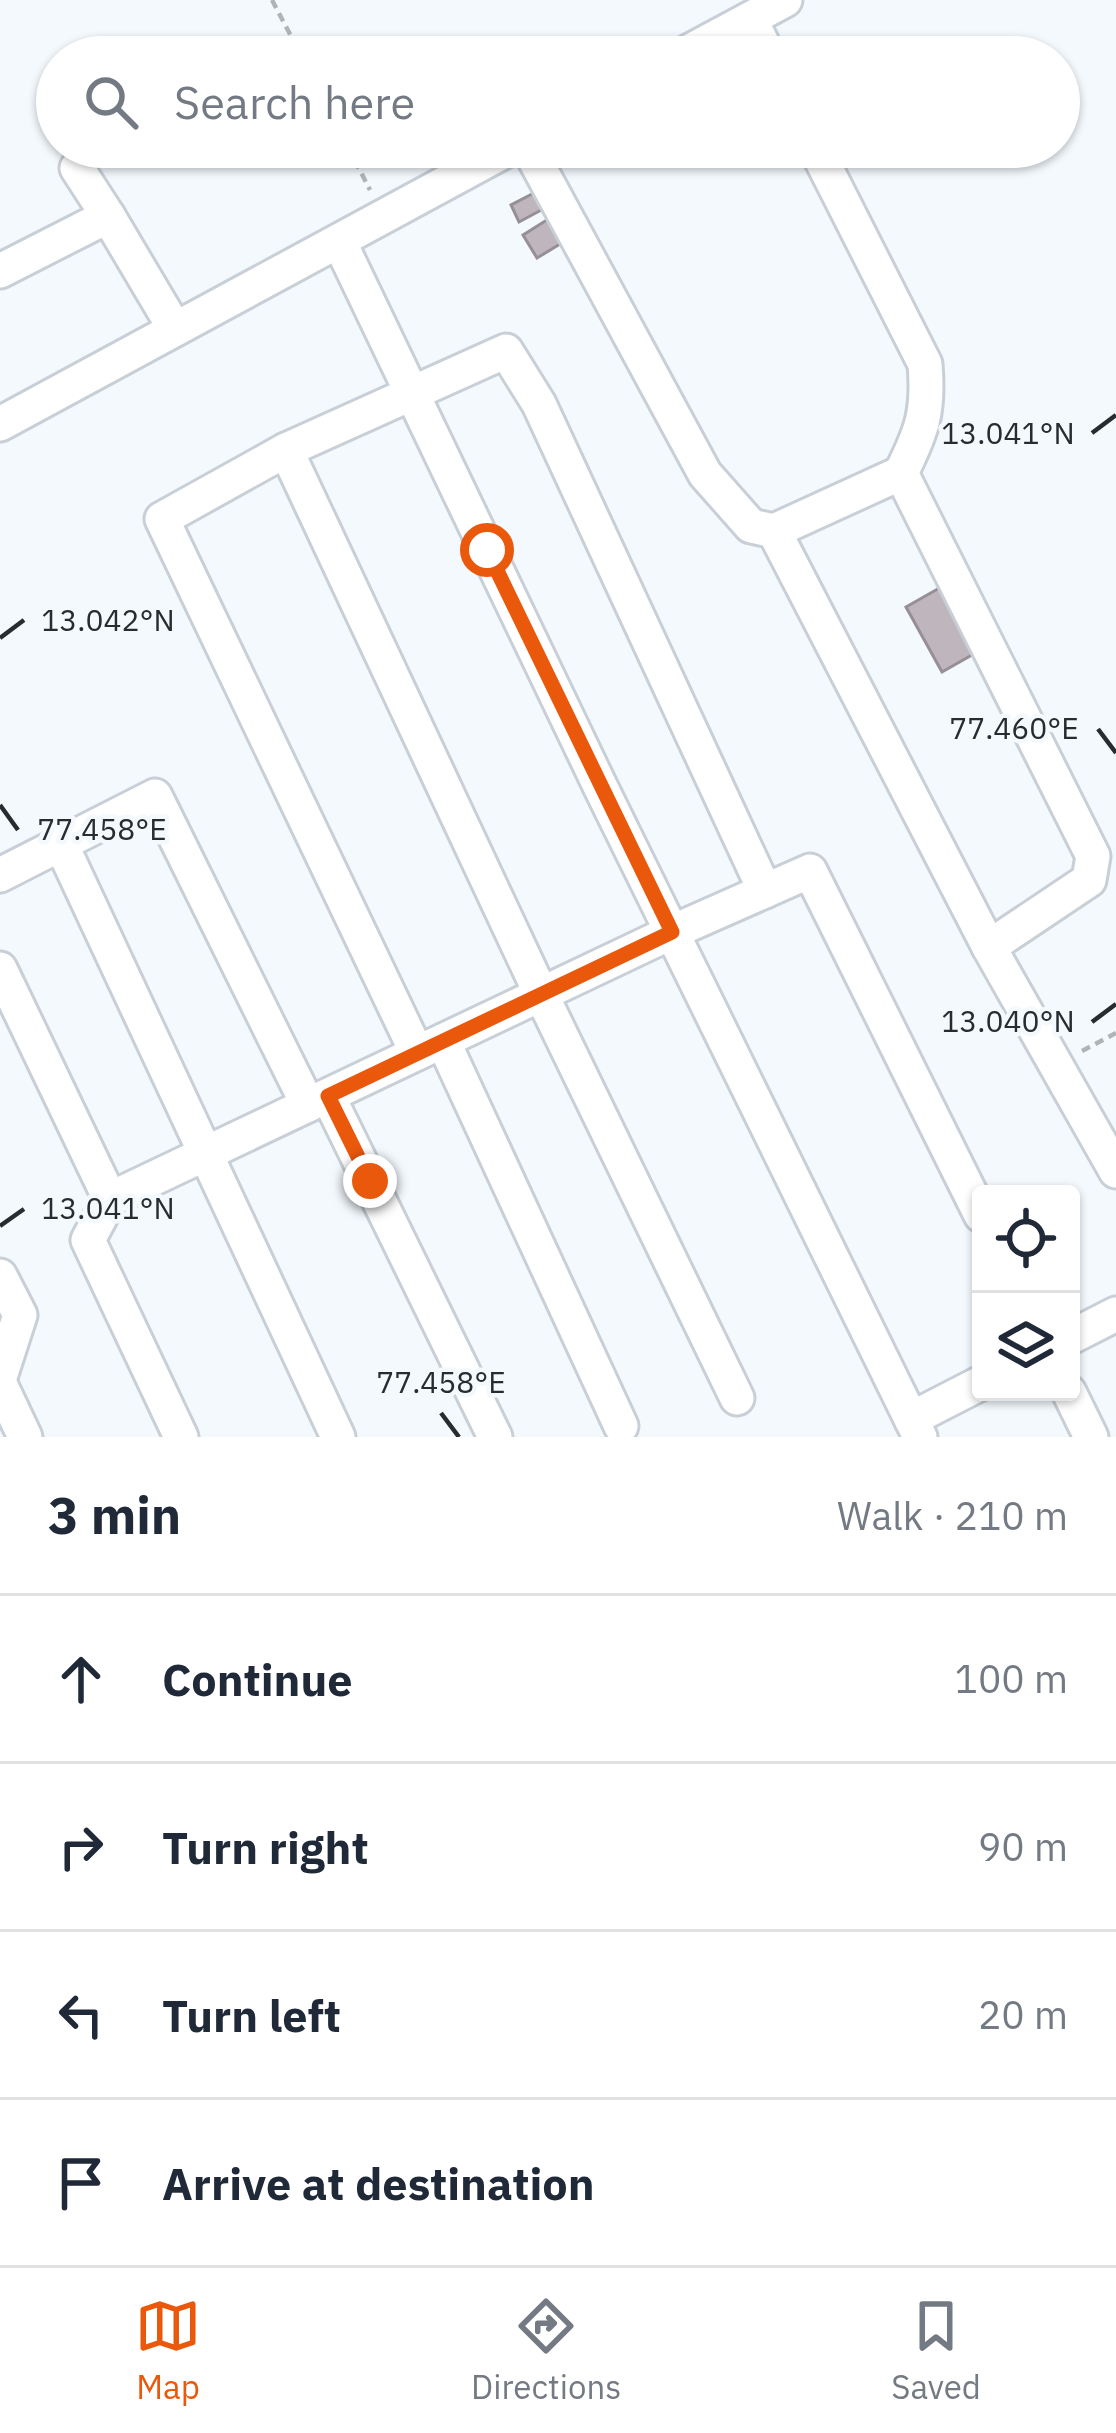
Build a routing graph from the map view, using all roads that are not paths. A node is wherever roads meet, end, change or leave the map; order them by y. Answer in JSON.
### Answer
{"nodes":[{"id":1,"x":784,"y":0,"type":"edge"},
{"id":2,"x":750,"y":19,"type":"junction"},
{"id":3,"x":718,"y":36,"type":"edge"},
{"id":4,"x":758,"y":36,"type":"edge"},
{"id":5,"x":474,"y":168,"type":"edge"},
{"id":6,"x":539,"y":168,"type":"edge"},
{"id":7,"x":826,"y":168,"type":"edge"},
{"id":8,"x":77,"y":169,"type":"dead end"},
{"id":9,"x":108,"y":216,"type":"junction"},
{"id":10,"x":339,"y":241,"type":"junction"},
{"id":11,"x":0,"y":272,"type":"edge"},
{"id":12,"x":175,"y":329,"type":"junction"},
{"id":13,"x":412,"y":392,"type":"junction"},
{"id":14,"x":0,"y":424,"type":"edge"},
{"id":15,"x":286,"y":450,"type":"junction"},
{"id":16,"x":901,"y":472,"type":"junction"},
{"id":17,"x":774,"y":531,"type":"junction"},
{"id":18,"x":61,"y":844,"type":"junction"},
{"id":19,"x":0,"y":875,"type":"edge"},
{"id":20,"x":765,"y":891,"type":"junction"},
{"id":21,"x":672,"y":932,"type":"junction"},
{"id":22,"x":989,"y":947,"type":"junction"},
{"id":23,"x":0,"y":968,"type":"edge"},
{"id":24,"x":541,"y":994,"type":"junction"},
{"id":25,"x":430,"y":1047,"type":"junction"},
{"id":26,"x":318,"y":1101,"type":"junction"},
{"id":27,"x":204,"y":1154,"type":"junction"},
{"id":28,"x":1116,"y":1171,"type":"edge"},
{"id":29,"x":972,"y":1197,"type":"edge"},
{"id":30,"x":110,"y":1199,"type":"junction"},
{"id":31,"x":0,"y":1276,"type":"edge"},
{"id":32,"x":1116,"y":1314,"type":"edge"},
{"id":33,"x":1080,"y":1332,"type":"edge"},
{"id":34,"x":0,"y":1381,"type":"edge"},
{"id":35,"x":972,"y":1389,"type":"edge"},
{"id":36,"x":737,"y":1398,"type":"dead end"},
{"id":37,"x":1073,"y":1401,"type":"edge"},
{"id":38,"x":621,"y":1426,"type":"dead end"},
{"id":39,"x":915,"y":1428,"type":"edge"},
{"id":40,"x":25,"y":1437,"type":"edge"},
{"id":41,"x":181,"y":1437,"type":"edge"},
{"id":42,"x":338,"y":1437,"type":"edge"},
{"id":43,"x":495,"y":1437,"type":"edge"},
{"id":44,"x":1090,"y":1437,"type":"edge"}],
"edges":[{"from":1,"to":2,"type":"street"},
{"from":2,"to":3,"type":"street"},
{"from":2,"to":4,"type":"street"},
{"from":5,"to":10,"type":"street"},
{"from":6,"to":17,"type":"street"},
{"from":7,"to":16,"type":"street"},
{"from":8,"to":9,"type":"street"},
{"from":9,"to":11,"type":"street"},
{"from":9,"to":12,"type":"street"},
{"from":10,"to":12,"type":"street"},
{"from":10,"to":13,"type":"street"},
{"from":12,"to":14,"type":"street"},
{"from":13,"to":15,"type":"street"},
{"from":13,"to":20,"type":"street"},
{"from":13,"to":21,"type":"street"},
{"from":15,"to":24,"type":"street"},
{"from":15,"to":25,"type":"street"},
{"from":16,"to":17,"type":"street"},
{"from":16,"to":22,"type":"street"},
{"from":17,"to":22,"type":"street"},
{"from":18,"to":19,"type":"street"},
{"from":18,"to":26,"type":"street"},
{"from":18,"to":27,"type":"street"},
{"from":20,"to":21,"type":"street"},
{"from":20,"to":29,"type":"street"},
{"from":21,"to":24,"type":"street"},
{"from":21,"to":39,"type":"street"},
{"from":22,"to":28,"type":"street"},
{"from":23,"to":30,"type":"street"},
{"from":24,"to":25,"type":"street"},
{"from":24,"to":36,"type":"street"},
{"from":25,"to":26,"type":"street"},
{"from":25,"to":38,"type":"street"},
{"from":26,"to":27,"type":"street"},
{"from":26,"to":43,"type":"street"},
{"from":27,"to":30,"type":"street"},
{"from":27,"to":42,"type":"street"},
{"from":30,"to":41,"type":"street"},
{"from":31,"to":34,"type":"street"},
{"from":32,"to":33,"type":"street"},
{"from":34,"to":40,"type":"street"},
{"from":35,"to":39,"type":"street"},
{"from":37,"to":44,"type":"street"}]}
